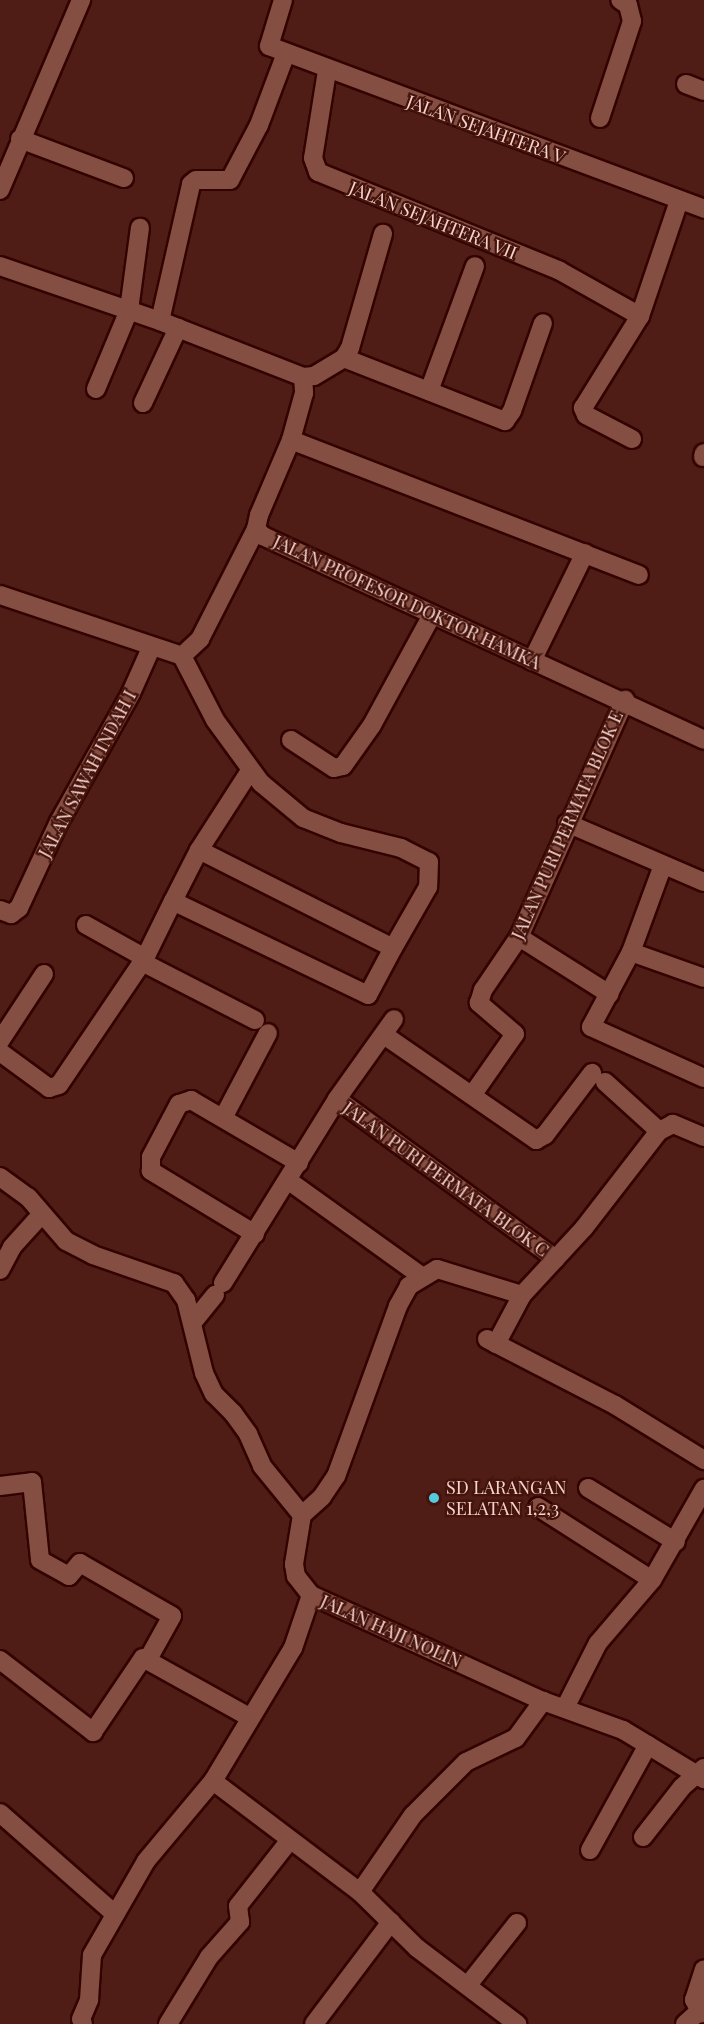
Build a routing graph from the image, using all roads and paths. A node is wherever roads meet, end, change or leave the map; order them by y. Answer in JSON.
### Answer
{"nodes":[{"id":1,"x":81,"y":0,"type":"edge"},
{"id":2,"x":283,"y":0,"type":"edge"},
{"id":3,"x":620,"y":0,"type":"edge"},
{"id":4,"x":277,"y":50,"type":"junction"},
{"id":5,"x":327,"y":71,"type":"junction"},
{"id":6,"x":686,"y":84,"type":"dead end"},
{"id":7,"x":704,"y":91,"type":"edge"},
{"id":8,"x":600,"y":118,"type":"dead end"},
{"id":9,"x":20,"y":139,"type":"junction"},
{"id":10,"x":124,"y":178,"type":"dead end"},
{"id":11,"x":0,"y":190,"type":"edge"},
{"id":12,"x":679,"y":201,"type":"junction"},
{"id":13,"x":704,"y":209,"type":"edge"},
{"id":14,"x":140,"y":228,"type":"dead end"},
{"id":15,"x":383,"y":234,"type":"dead end"},
{"id":16,"x":0,"y":266,"type":"edge"},
{"id":17,"x":475,"y":266,"type":"dead end"},
{"id":18,"x":129,"y":310,"type":"junction"},
{"id":19,"x":639,"y":316,"type":"junction"},
{"id":20,"x":160,"y":321,"type":"junction"},
{"id":21,"x":543,"y":323,"type":"dead end"},
{"id":22,"x":178,"y":328,"type":"junction"},
{"id":23,"x":344,"y":358,"type":"junction"},
{"id":24,"x":303,"y":377,"type":"junction"},
{"id":25,"x":96,"y":389,"type":"dead end"},
{"id":26,"x":429,"y":391,"type":"junction"},
{"id":27,"x":143,"y":403,"type":"dead end"},
{"id":28,"x":632,"y":439,"type":"dead end"},
{"id":29,"x":291,"y":440,"type":"junction"},
{"id":30,"x":256,"y":529,"type":"junction"},
{"id":31,"x":585,"y":553,"type":"junction"},
{"id":32,"x":639,"y":575,"type":"dead end"},
{"id":33,"x":0,"y":595,"type":"edge"},
{"id":34,"x":432,"y":615,"type":"junction"},
{"id":35,"x":150,"y":648,"type":"junction"},
{"id":36,"x":182,"y":656,"type":"junction"},
{"id":37,"x":532,"y":661,"type":"junction"},
{"id":38,"x":625,"y":700,"type":"junction"},
{"id":39,"x":291,"y":740,"type":"dead end"},
{"id":40,"x":704,"y":740,"type":"edge"},
{"id":41,"x":250,"y":771,"type":"junction"},
{"id":42,"x":567,"y":823,"type":"junction"},
{"id":43,"x":200,"y":850,"type":"junction"},
{"id":44,"x":663,"y":865,"type":"junction"},
{"id":45,"x":704,"y":882,"type":"edge"},
{"id":46,"x":172,"y":901,"type":"junction"},
{"id":47,"x":0,"y":910,"type":"edge"},
{"id":48,"x":86,"y":925,"type":"dead end"},
{"id":49,"x":519,"y":937,"type":"junction"},
{"id":50,"x":393,"y":948,"type":"junction"},
{"id":51,"x":631,"y":952,"type":"junction"},
{"id":52,"x":144,"y":960,"type":"junction"},
{"id":53,"x":44,"y":974,"type":"dead end"},
{"id":54,"x":704,"y":978,"type":"edge"},
{"id":55,"x":609,"y":994,"type":"junction"},
{"id":56,"x":393,"y":1019,"type":"dead end"},
{"id":57,"x":255,"y":1020,"type":"dead end"},
{"id":58,"x":268,"y":1033,"type":"dead end"},
{"id":59,"x":384,"y":1035,"type":"junction"},
{"id":60,"x":0,"y":1041,"type":"edge"},
{"id":61,"x":0,"y":1052,"type":"edge"},
{"id":62,"x":704,"y":1077,"type":"edge"},
{"id":63,"x":473,"y":1094,"type":"junction"},
{"id":64,"x":337,"y":1099,"type":"junction"},
{"id":65,"x":223,"y":1118,"type":"junction"},
{"id":66,"x":659,"y":1131,"type":"junction"},
{"id":67,"x":704,"y":1137,"type":"edge"},
{"id":68,"x":299,"y":1162,"type":"junction"},
{"id":69,"x":0,"y":1177,"type":"edge"},
{"id":70,"x":289,"y":1181,"type":"junction"},
{"id":71,"x":41,"y":1215,"type":"junction"},
{"id":72,"x":255,"y":1234,"type":"junction"},
{"id":73,"x":556,"y":1259,"type":"junction"},
{"id":74,"x":0,"y":1270,"type":"edge"},
{"id":75,"x":420,"y":1276,"type":"junction"},
{"id":76,"x":522,"y":1295,"type":"junction"},
{"id":77,"x":193,"y":1322,"type":"junction"},
{"id":78,"x":704,"y":1460,"type":"edge"},
{"id":79,"x":0,"y":1486,"type":"edge"},
{"id":80,"x":588,"y":1488,"type":"dead end"},
{"id":81,"x":704,"y":1489,"type":"edge"},
{"id":82,"x":538,"y":1507,"type":"dead end"},
{"id":83,"x":302,"y":1515,"type":"junction"},
{"id":84,"x":676,"y":1542,"type":"junction"},
{"id":85,"x":652,"y":1580,"type":"junction"},
{"id":86,"x":311,"y":1595,"type":"junction"},
{"id":87,"x":0,"y":1660,"type":"edge"},
{"id":88,"x":147,"y":1661,"type":"junction"},
{"id":89,"x":543,"y":1701,"type":"junction"},
{"id":90,"x":566,"y":1706,"type":"junction"},
{"id":91,"x":249,"y":1717,"type":"junction"},
{"id":92,"x":648,"y":1744,"type":"junction"},
{"id":93,"x":702,"y":1774,"type":"edge"},
{"id":94,"x":213,"y":1781,"type":"junction"},
{"id":95,"x":0,"y":1813,"type":"edge"},
{"id":96,"x":643,"y":1837,"type":"dead end"},
{"id":97,"x":290,"y":1840,"type":"junction"},
{"id":98,"x":590,"y":1850,"type":"dead end"},
{"id":99,"x":360,"y":1892,"type":"junction"},
{"id":100,"x":115,"y":1914,"type":"junction"},
{"id":101,"x":392,"y":1922,"type":"junction"},
{"id":102,"x":516,"y":1923,"type":"dead end"},
{"id":103,"x":704,"y":1970,"type":"edge"},
{"id":104,"x":468,"y":1985,"type":"junction"},
{"id":105,"x":702,"y":2013,"type":"edge"},
{"id":106,"x":83,"y":2024,"type":"edge"},
{"id":107,"x":168,"y":2024,"type":"edge"},
{"id":108,"x":314,"y":2024,"type":"edge"},
{"id":109,"x":518,"y":2024,"type":"edge"},
{"id":110,"x":685,"y":2024,"type":"edge"}],
"edges":[{"from":1,"to":9,"type":"street"},
{"from":2,"to":4,"type":"street"},
{"from":3,"to":8,"type":"street"},
{"from":4,"to":5,"type":"street","name":"JALAN SEJAHTERA V"},
{"from":4,"to":20,"type":"street"},
{"from":5,"to":12,"type":"street","name":"JALAN SEJAHTERA V"},
{"from":5,"to":19,"type":"street","name":"JALAN SEJAHTERA VII"},
{"from":6,"to":7,"type":"street"},
{"from":9,"to":10,"type":"street"},
{"from":9,"to":11,"type":"street"},
{"from":12,"to":13,"type":"street","name":"JALAN SEJAHTERA V"},
{"from":12,"to":19,"type":"street"},
{"from":14,"to":18,"type":"street"},
{"from":15,"to":23,"type":"street"},
{"from":16,"to":18,"type":"street"},
{"from":17,"to":26,"type":"street"},
{"from":18,"to":20,"type":"street"},
{"from":18,"to":25,"type":"street"},
{"from":19,"to":28,"type":"street"},
{"from":20,"to":22,"type":"street"},
{"from":21,"to":26,"type":"street"},
{"from":22,"to":24,"type":"street"},
{"from":22,"to":27,"type":"street"},
{"from":23,"to":24,"type":"street"},
{"from":23,"to":26,"type":"street"},
{"from":24,"to":29,"type":"street","name":"JALAN PROFESOR DOKTOR HAMKA"},
{"from":29,"to":30,"type":"street","name":"JALAN PROFESOR DOKTOR HAMKA"},
{"from":29,"to":31,"type":"street"},
{"from":30,"to":34,"type":"street","name":"JALAN PROFESOR DOKTOR HAMKA"},
{"from":30,"to":36,"type":"street"},
{"from":31,"to":32,"type":"street"},
{"from":31,"to":37,"type":"street"},
{"from":33,"to":35,"type":"street"},
{"from":34,"to":37,"type":"street","name":"JALAN PROFESOR DOKTOR HAMKA"},
{"from":34,"to":39,"type":"street"},
{"from":35,"to":36,"type":"street"},
{"from":35,"to":47,"type":"street","name":"JALAN SAWAH INDAH I"},
{"from":36,"to":41,"type":"street"},
{"from":37,"to":38,"type":"street","name":"JALAN PROFESOR DOKTOR HAMKA"},
{"from":38,"to":40,"type":"street","name":"JALAN PROFESOR DOKTOR HAMKA"},
{"from":38,"to":42,"type":"street","name":"JALAN PURI PERMATA BLOK E"},
{"from":41,"to":43,"type":"street"},
{"from":41,"to":50,"type":"street"},
{"from":42,"to":44,"type":"street"},
{"from":42,"to":49,"type":"street","name":"JALAN PURI PERMATA BLOK E"},
{"from":43,"to":46,"type":"street"},
{"from":43,"to":50,"type":"street"},
{"from":44,"to":45,"type":"street"},
{"from":44,"to":51,"type":"street"},
{"from":46,"to":50,"type":"street"},
{"from":46,"to":52,"type":"street"},
{"from":48,"to":52,"type":"street"},
{"from":49,"to":55,"type":"street"},
{"from":49,"to":63,"type":"street","name":"JALAN PURI PERMATA BLOK E"},
{"from":51,"to":54,"type":"street"},
{"from":51,"to":55,"type":"street"},
{"from":52,"to":57,"type":"street"},
{"from":52,"to":61,"type":"street"},
{"from":53,"to":60,"type":"street"},
{"from":55,"to":62,"type":"street"},
{"from":56,"to":59,"type":"street"},
{"from":58,"to":65,"type":"street"},
{"from":59,"to":63,"type":"street"},
{"from":59,"to":64,"type":"street"},
{"from":63,"to":66,"type":"street"},
{"from":64,"to":68,"type":"street"},
{"from":64,"to":73,"type":"street","name":"JALAN PURI PERMATA BLOK C"},
{"from":65,"to":68,"type":"street"},
{"from":65,"to":72,"type":"street"},
{"from":66,"to":67,"type":"street"},
{"from":66,"to":73,"type":"street"},
{"from":68,"to":70,"type":"street"},
{"from":69,"to":71,"type":"street"},
{"from":70,"to":72,"type":"street"},
{"from":70,"to":75,"type":"street"},
{"from":71,"to":74,"type":"street"},
{"from":71,"to":77,"type":"street"},
{"from":72,"to":77,"type":"street"},
{"from":73,"to":76,"type":"street"},
{"from":75,"to":76,"type":"street"},
{"from":75,"to":83,"type":"street"},
{"from":76,"to":78,"type":"street"},
{"from":77,"to":83,"type":"street"},
{"from":79,"to":88,"type":"street"},
{"from":80,"to":84,"type":"street"},
{"from":81,"to":84,"type":"street"},
{"from":82,"to":85,"type":"street"},
{"from":83,"to":86,"type":"street","name":"JALAN HAJI NOLIN"},
{"from":84,"to":85,"type":"street"},
{"from":85,"to":90,"type":"street"},
{"from":86,"to":89,"type":"street","name":"JALAN HAJI NOLIN"},
{"from":86,"to":91,"type":"street"},
{"from":87,"to":88,"type":"street"},
{"from":88,"to":91,"type":"street"},
{"from":89,"to":90,"type":"street","name":"JALAN HAJI NOLIN"},
{"from":89,"to":99,"type":"street"},
{"from":90,"to":92,"type":"street"},
{"from":91,"to":94,"type":"street"},
{"from":92,"to":93,"type":"street"},
{"from":92,"to":98,"type":"street"},
{"from":93,"to":96,"type":"street"},
{"from":94,"to":97,"type":"street"},
{"from":94,"to":100,"type":"street"},
{"from":95,"to":100,"type":"street"},
{"from":97,"to":99,"type":"street"},
{"from":97,"to":107,"type":"street"},
{"from":99,"to":101,"type":"street"},
{"from":100,"to":106,"type":"street"},
{"from":101,"to":104,"type":"street"},
{"from":101,"to":108,"type":"street"},
{"from":102,"to":104,"type":"street"},
{"from":103,"to":105,"type":"street"},
{"from":104,"to":109,"type":"street"},
{"from":105,"to":110,"type":"street"}]}
